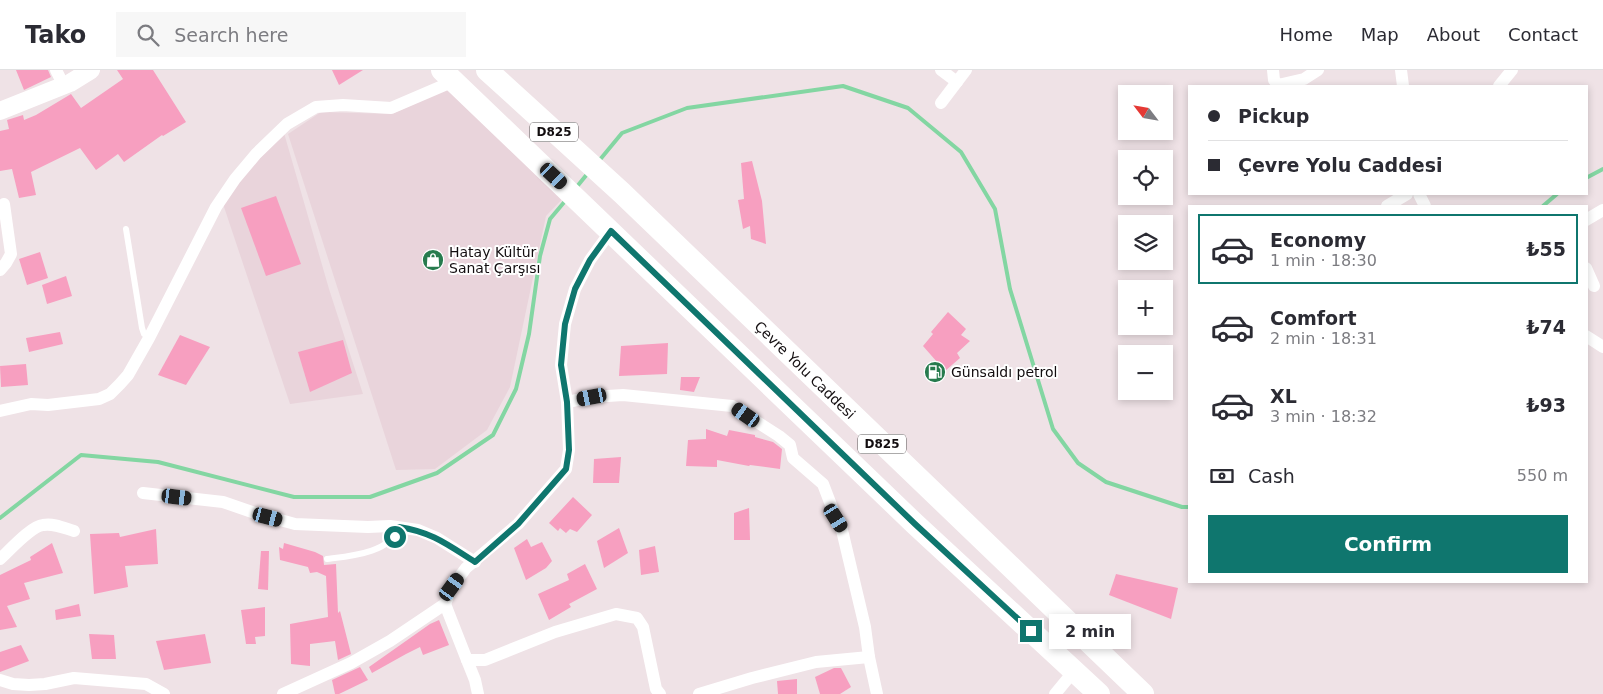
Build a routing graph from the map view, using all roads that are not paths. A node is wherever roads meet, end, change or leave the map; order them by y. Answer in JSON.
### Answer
{"nodes":[{"id":1,"x":56,"y":70,"type":"edge"},
{"id":2,"x":91,"y":70,"type":"edge"},
{"id":3,"x":487,"y":70,"type":"edge"},
{"id":4,"x":941,"y":70,"type":"edge"},
{"id":5,"x":966,"y":70,"type":"edge"},
{"id":6,"x":1274,"y":70,"type":"edge"},
{"id":7,"x":1318,"y":70,"type":"edge"},
{"id":8,"x":1401,"y":70,"type":"edge"},
{"id":9,"x":1512,"y":70,"type":"edge"},
{"id":10,"x":449,"y":78,"type":"edge"},
{"id":11,"x":957,"y":82,"type":"junction"},
{"id":12,"x":1403,"y":85,"type":"edge"},
{"id":13,"x":1500,"y":85,"type":"edge"},
{"id":14,"x":64,"y":86,"type":"junction"},
{"id":15,"x":940,"y":103,"type":"dead end"},
{"id":16,"x":0,"y":111,"type":"edge"},
{"id":17,"x":1404,"y":195,"type":"edge"},
{"id":18,"x":4,"y":204,"type":"dead end"},
{"id":19,"x":1389,"y":205,"type":"edge"},
{"id":20,"x":1603,"y":210,"type":"edge"},
{"id":21,"x":1588,"y":219,"type":"edge"},
{"id":22,"x":126,"y":229,"type":"dead end"},
{"id":23,"x":611,"y":231,"type":"junction"},
{"id":24,"x":0,"y":270,"type":"edge"},
{"id":25,"x":1588,"y":272,"type":"edge"},
{"id":26,"x":1594,"y":286,"type":"dead end"},
{"id":27,"x":1588,"y":337,"type":"edge"},
{"id":28,"x":149,"y":338,"type":"junction"},
{"id":29,"x":1603,"y":347,"type":"edge"},
{"id":30,"x":567,"y":402,"type":"junction"},
{"id":31,"x":0,"y":411,"type":"edge"},
{"id":32,"x":143,"y":493,"type":"dead end"},
{"id":33,"x":399,"y":527,"type":"junction"},
{"id":34,"x":74,"y":531,"type":"dead end"},
{"id":35,"x":327,"y":558,"type":"dead end"},
{"id":36,"x":0,"y":559,"type":"edge"},
{"id":37,"x":475,"y":562,"type":"junction"},
{"id":38,"x":445,"y":604,"type":"junction"},
{"id":39,"x":869,"y":658,"type":"junction"},
{"id":40,"x":468,"y":660,"type":"junction"},
{"id":41,"x":1074,"y":671,"type":"junction"},
{"id":42,"x":0,"y":680,"type":"edge"},
{"id":43,"x":657,"y":692,"type":"edge"},
{"id":44,"x":164,"y":694,"type":"edge"},
{"id":45,"x":284,"y":694,"type":"edge"},
{"id":46,"x":478,"y":694,"type":"edge"},
{"id":47,"x":699,"y":694,"type":"edge"},
{"id":48,"x":877,"y":694,"type":"edge"},
{"id":49,"x":1056,"y":694,"type":"edge"},
{"id":50,"x":1099,"y":694,"type":"edge"},
{"id":51,"x":1143,"y":694,"type":"edge"}],
"edges":[{"from":1,"to":14,"type":"street"},
{"from":2,"to":14,"type":"street"},
{"from":3,"to":51,"type":"highway","name":"Çevre Yolu Caddesi","number":"D825"},
{"from":4,"to":11,"type":"street"},
{"from":5,"to":11,"type":"street"},
{"from":6,"to":7,"type":"street"},
{"from":8,"to":12,"type":"street"},
{"from":9,"to":13,"type":"street"},
{"from":10,"to":23,"type":"highway","number":"D825"},
{"from":10,"to":28,"type":"street"},
{"from":11,"to":15,"type":"street"},
{"from":14,"to":16,"type":"street"},
{"from":17,"to":19,"type":"street"},
{"from":18,"to":24,"type":"street"},
{"from":20,"to":21,"type":"street"},
{"from":22,"to":28,"type":"lane"},
{"from":23,"to":30,"type":"street"},
{"from":23,"to":41,"type":"highway","number":"D825"},
{"from":25,"to":26,"type":"street"},
{"from":27,"to":29,"type":"street"},
{"from":28,"to":31,"type":"street"},
{"from":30,"to":37,"type":"street"},
{"from":30,"to":39,"type":"street"},
{"from":32,"to":33,"type":"street"},
{"from":33,"to":35,"type":"lane"},
{"from":33,"to":37,"type":"street"},
{"from":34,"to":36,"type":"street"},
{"from":37,"to":38,"type":"street"},
{"from":38,"to":40,"type":"street"},
{"from":38,"to":45,"type":"street"},
{"from":39,"to":47,"type":"street"},
{"from":39,"to":48,"type":"street"},
{"from":40,"to":43,"type":"street"},
{"from":40,"to":46,"type":"street"},
{"from":41,"to":49,"type":"street"},
{"from":41,"to":50,"type":"highway","number":"D825"},
{"from":42,"to":44,"type":"street"}]}
